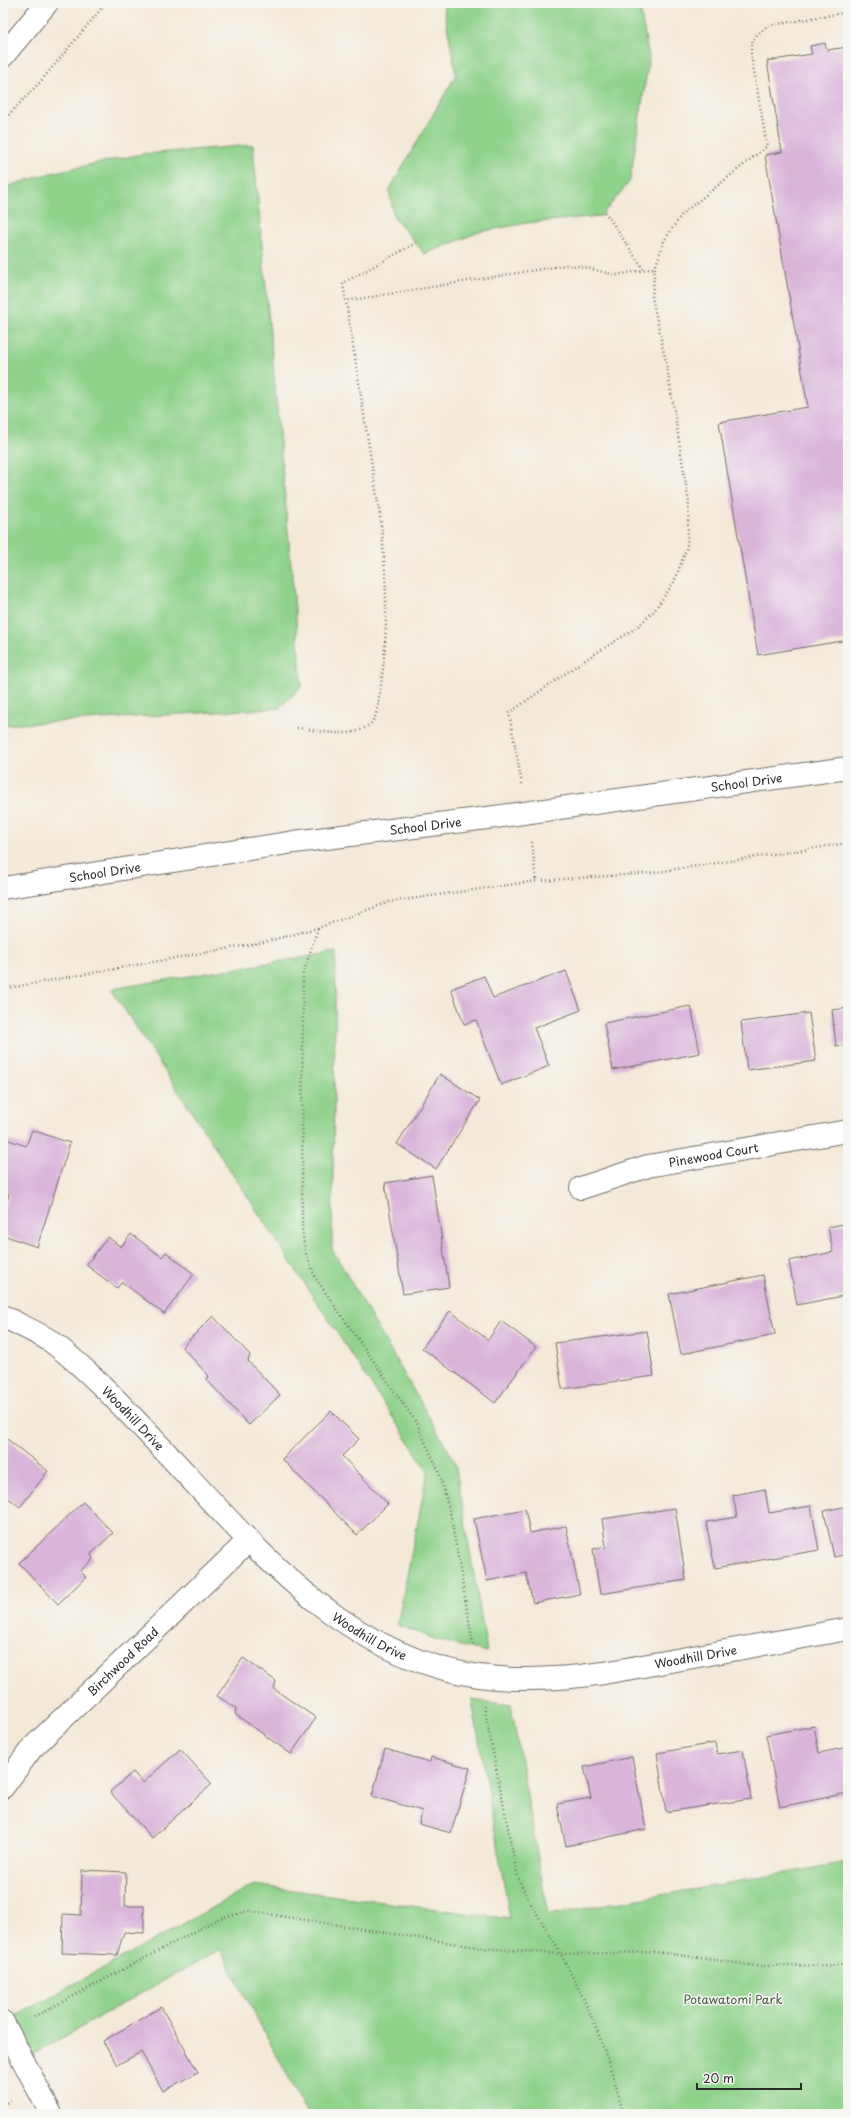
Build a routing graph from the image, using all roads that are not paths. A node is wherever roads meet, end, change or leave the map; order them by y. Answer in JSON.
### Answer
{"nodes":[{"id":1,"x":47,"y":3,"type":"edge"},
{"id":2,"x":3,"y":56,"type":"edge"},
{"id":3,"x":848,"y":768,"type":"edge"},
{"id":4,"x":3,"y":888,"type":"edge"},
{"id":5,"x":848,"y":1131,"type":"edge"},
{"id":6,"x":581,"y":1188,"type":"dead end"},
{"id":7,"x":3,"y":1316,"type":"edge"},
{"id":8,"x":249,"y":1540,"type":"junction"},
{"id":9,"x":848,"y":1629,"type":"edge"},
{"id":10,"x":3,"y":1787,"type":"edge"},
{"id":11,"x":3,"y":2022,"type":"edge"},
{"id":12,"x":51,"y":2114,"type":"edge"}],
"edges":[{"from":1,"to":2,"type":"street"},
{"from":3,"to":4,"type":"street","name":"School Drive"},
{"from":5,"to":6,"type":"street","name":"Pinewood Court"},
{"from":7,"to":8,"type":"street","name":"Woodhill Drive"},
{"from":8,"to":9,"type":"street","name":"Woodhill Drive"},
{"from":8,"to":10,"type":"street","name":"Birchwood Road"},
{"from":11,"to":12,"type":"street"}]}
